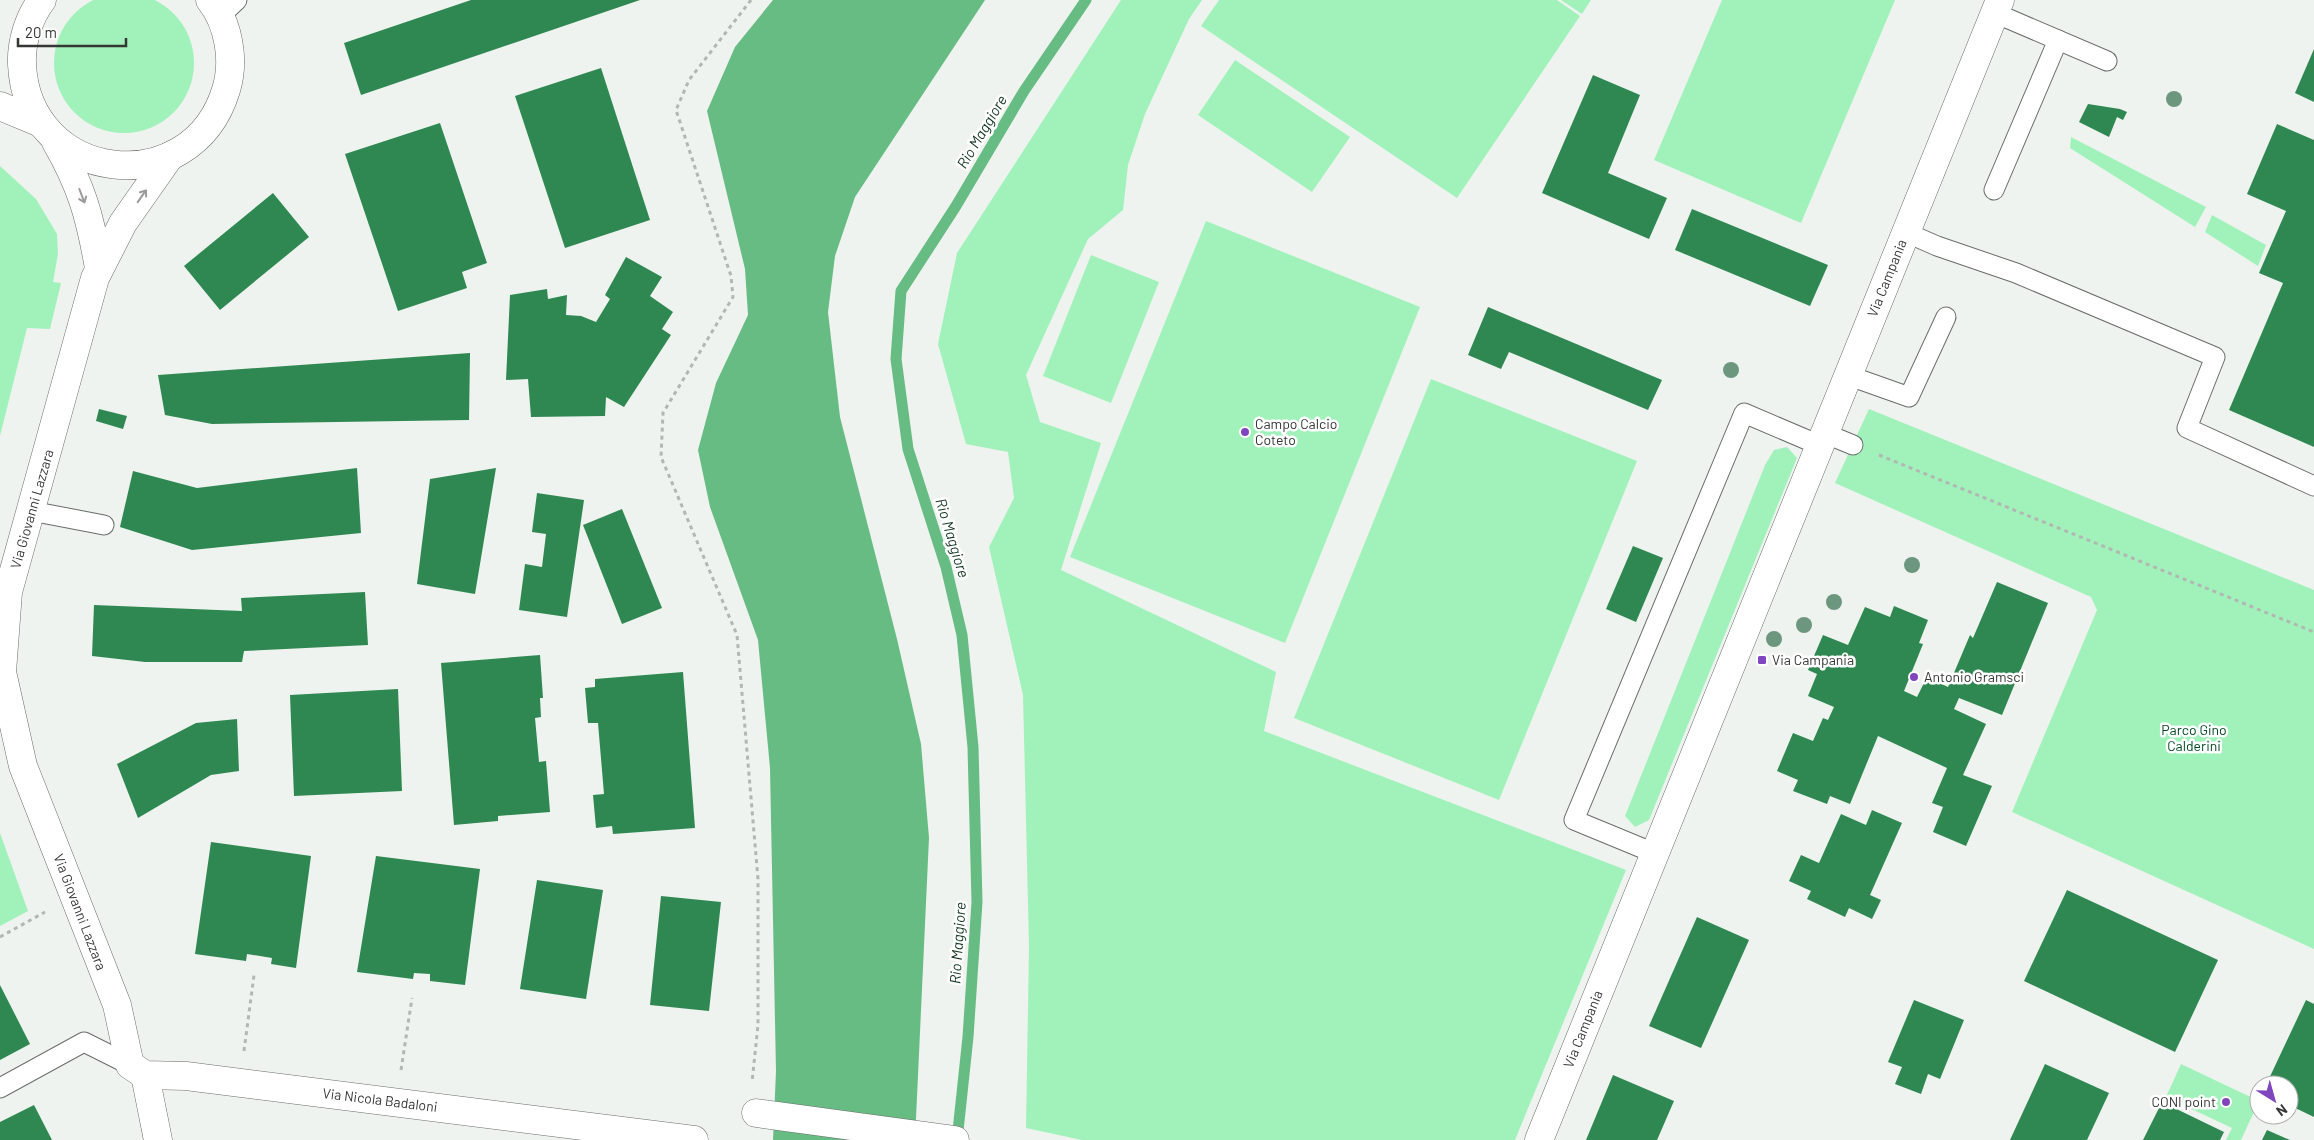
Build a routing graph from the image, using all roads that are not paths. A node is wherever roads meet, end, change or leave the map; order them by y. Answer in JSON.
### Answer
{"nodes":[{"id":1,"x":15,"y":0,"type":"edge"},
{"id":2,"x":42,"y":0,"type":"edge"},
{"id":3,"x":222,"y":5,"type":"edge"},
{"id":4,"x":1997,"y":6,"type":"edge"},
{"id":5,"x":2058,"y":40,"type":"junction"},
{"id":6,"x":17,"y":44,"type":"edge"},
{"id":7,"x":2107,"y":61,"type":"dead end"},
{"id":8,"x":0,"y":106,"type":"edge"},
{"id":9,"x":47,"y":130,"type":"junction"},
{"id":10,"x":170,"y":156,"type":"junction"},
{"id":11,"x":1994,"y":190,"type":"dead end"},
{"id":12,"x":1905,"y":232,"type":"junction"},
{"id":13,"x":99,"y":268,"type":"junction"},
{"id":14,"x":1946,"y":316,"type":"dead end"},
{"id":15,"x":1847,"y":375,"type":"junction"},
{"id":16,"x":1821,"y":439,"type":"junction"},
{"id":17,"x":1853,"y":445,"type":"road end"},
{"id":18,"x":2314,"y":486,"type":"edge"},
{"id":19,"x":32,"y":511,"type":"junction"},
{"id":20,"x":104,"y":525,"type":"dead end"},
{"id":21,"x":1654,"y":853,"type":"junction"},
{"id":22,"x":138,"y":1070,"type":"junction"},
{"id":23,"x":0,"y":1088,"type":"edge"},
{"id":24,"x":756,"y":1113,"type":"dead end"},
{"id":25,"x":158,"y":1140,"type":"edge"},
{"id":26,"x":694,"y":1140,"type":"edge"},
{"id":27,"x":955,"y":1140,"type":"edge"},
{"id":28,"x":1539,"y":1140,"type":"edge"}],
"edges":[{"from":1,"to":6,"type":"street"},
{"from":2,"to":6,"type":"street"},
{"from":3,"to":10,"type":"street"},
{"from":4,"to":5,"type":"lane"},
{"from":4,"to":12,"type":"street","name":"Via Campania"},
{"from":5,"to":7,"type":"lane"},
{"from":5,"to":11,"type":"lane"},
{"from":6,"to":9,"type":"street","name":"Via Giovanni Lazzara"},
{"from":8,"to":9,"type":"street"},
{"from":9,"to":10,"type":"street"},
{"from":9,"to":13,"type":"street","name":"Via Giovanni Lazzara","one_way":true},
{"from":13,"to":10,"type":"street","name":"Via Giovanni Lazzara","one_way":true},
{"from":12,"to":15,"type":"street","name":"Via Campania"},
{"from":12,"to":18,"type":"lane"},
{"from":13,"to":19,"type":"street","name":"Via Giovanni Lazzara"},
{"from":14,"to":15,"type":"lane"},
{"from":15,"to":16,"type":"street","name":"Via Campania"},
{"from":16,"to":17,"type":"lane"},
{"from":16,"to":21,"type":"street","name":"Via Campania"},
{"from":16,"to":21,"type":"lane"},
{"from":19,"to":20,"type":"lane"},
{"from":19,"to":22,"type":"street","name":"Via Giovanni Lazzara"},
{"from":21,"to":28,"type":"street","name":"Via Campania"},
{"from":22,"to":23,"type":"lane"},
{"from":22,"to":25,"type":"street"},
{"from":22,"to":26,"type":"street","name":"Via Nicola Badaloni"},
{"from":24,"to":27,"type":"street"}]}
